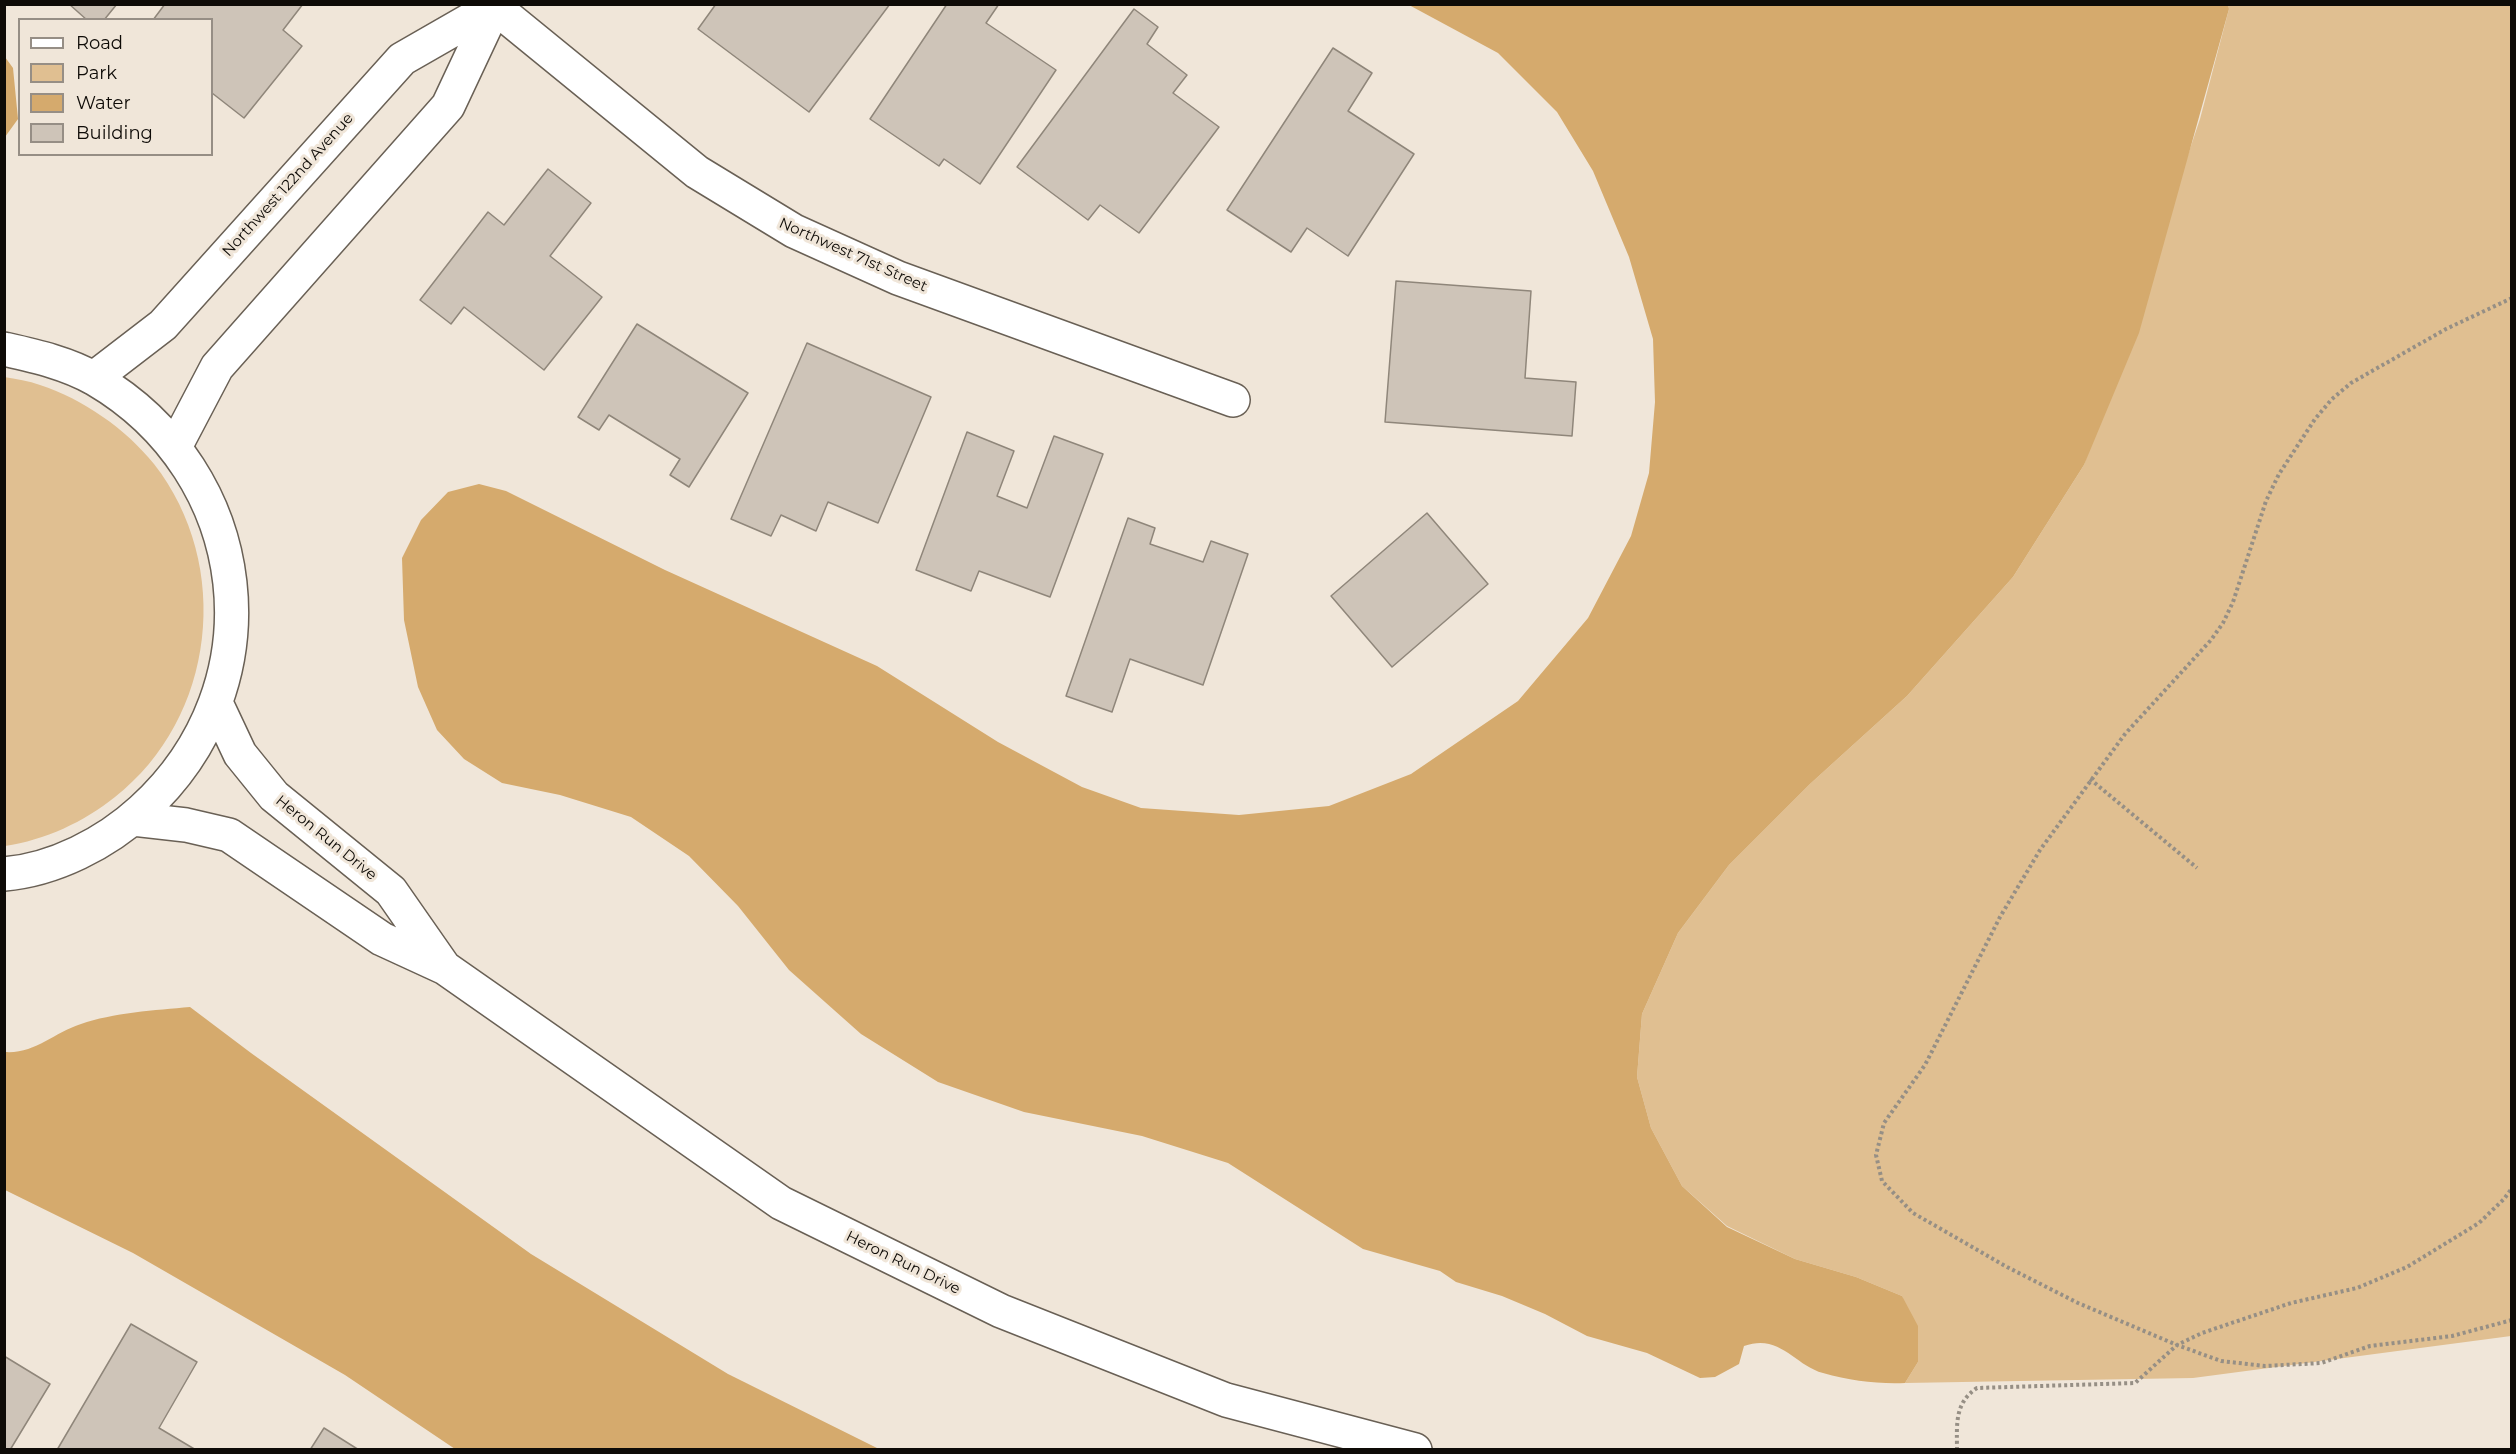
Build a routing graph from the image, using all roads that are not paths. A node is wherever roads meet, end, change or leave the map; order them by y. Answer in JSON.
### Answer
{"nodes":[{"id":1,"x":494,"y":6,"type":"edge"},
{"id":2,"x":4,"y":349,"type":"edge"},
{"id":3,"x":94,"y":378,"type":"junction"},
{"id":4,"x":1233,"y":400,"type":"dead end"},
{"id":5,"x":175,"y":447,"type":"junction"},
{"id":6,"x":216,"y":703,"type":"junction"},
{"id":7,"x":133,"y":819,"type":"junction"},
{"id":8,"x":4,"y":874,"type":"edge"},
{"id":9,"x":445,"y":968,"type":"junction"},
{"id":10,"x":1415,"y":1449,"type":"edge"}],
"edges":[{"from":1,"to":3,"type":"street","name":"Northwest 122nd Avenue"},
{"from":1,"to":4,"type":"street","name":"Northwest 71st Street"},
{"from":1,"to":5,"type":"street"},
{"from":2,"to":3,"type":"street"},
{"from":3,"to":5,"type":"street"},
{"from":5,"to":6,"type":"street"},
{"from":6,"to":7,"type":"street"},
{"from":6,"to":9,"type":"street","name":"Heron Run Drive"},
{"from":7,"to":8,"type":"street"},
{"from":7,"to":9,"type":"street","name":"Heron Run Drive"},
{"from":9,"to":10,"type":"street","name":"Heron Run Drive"}]}
